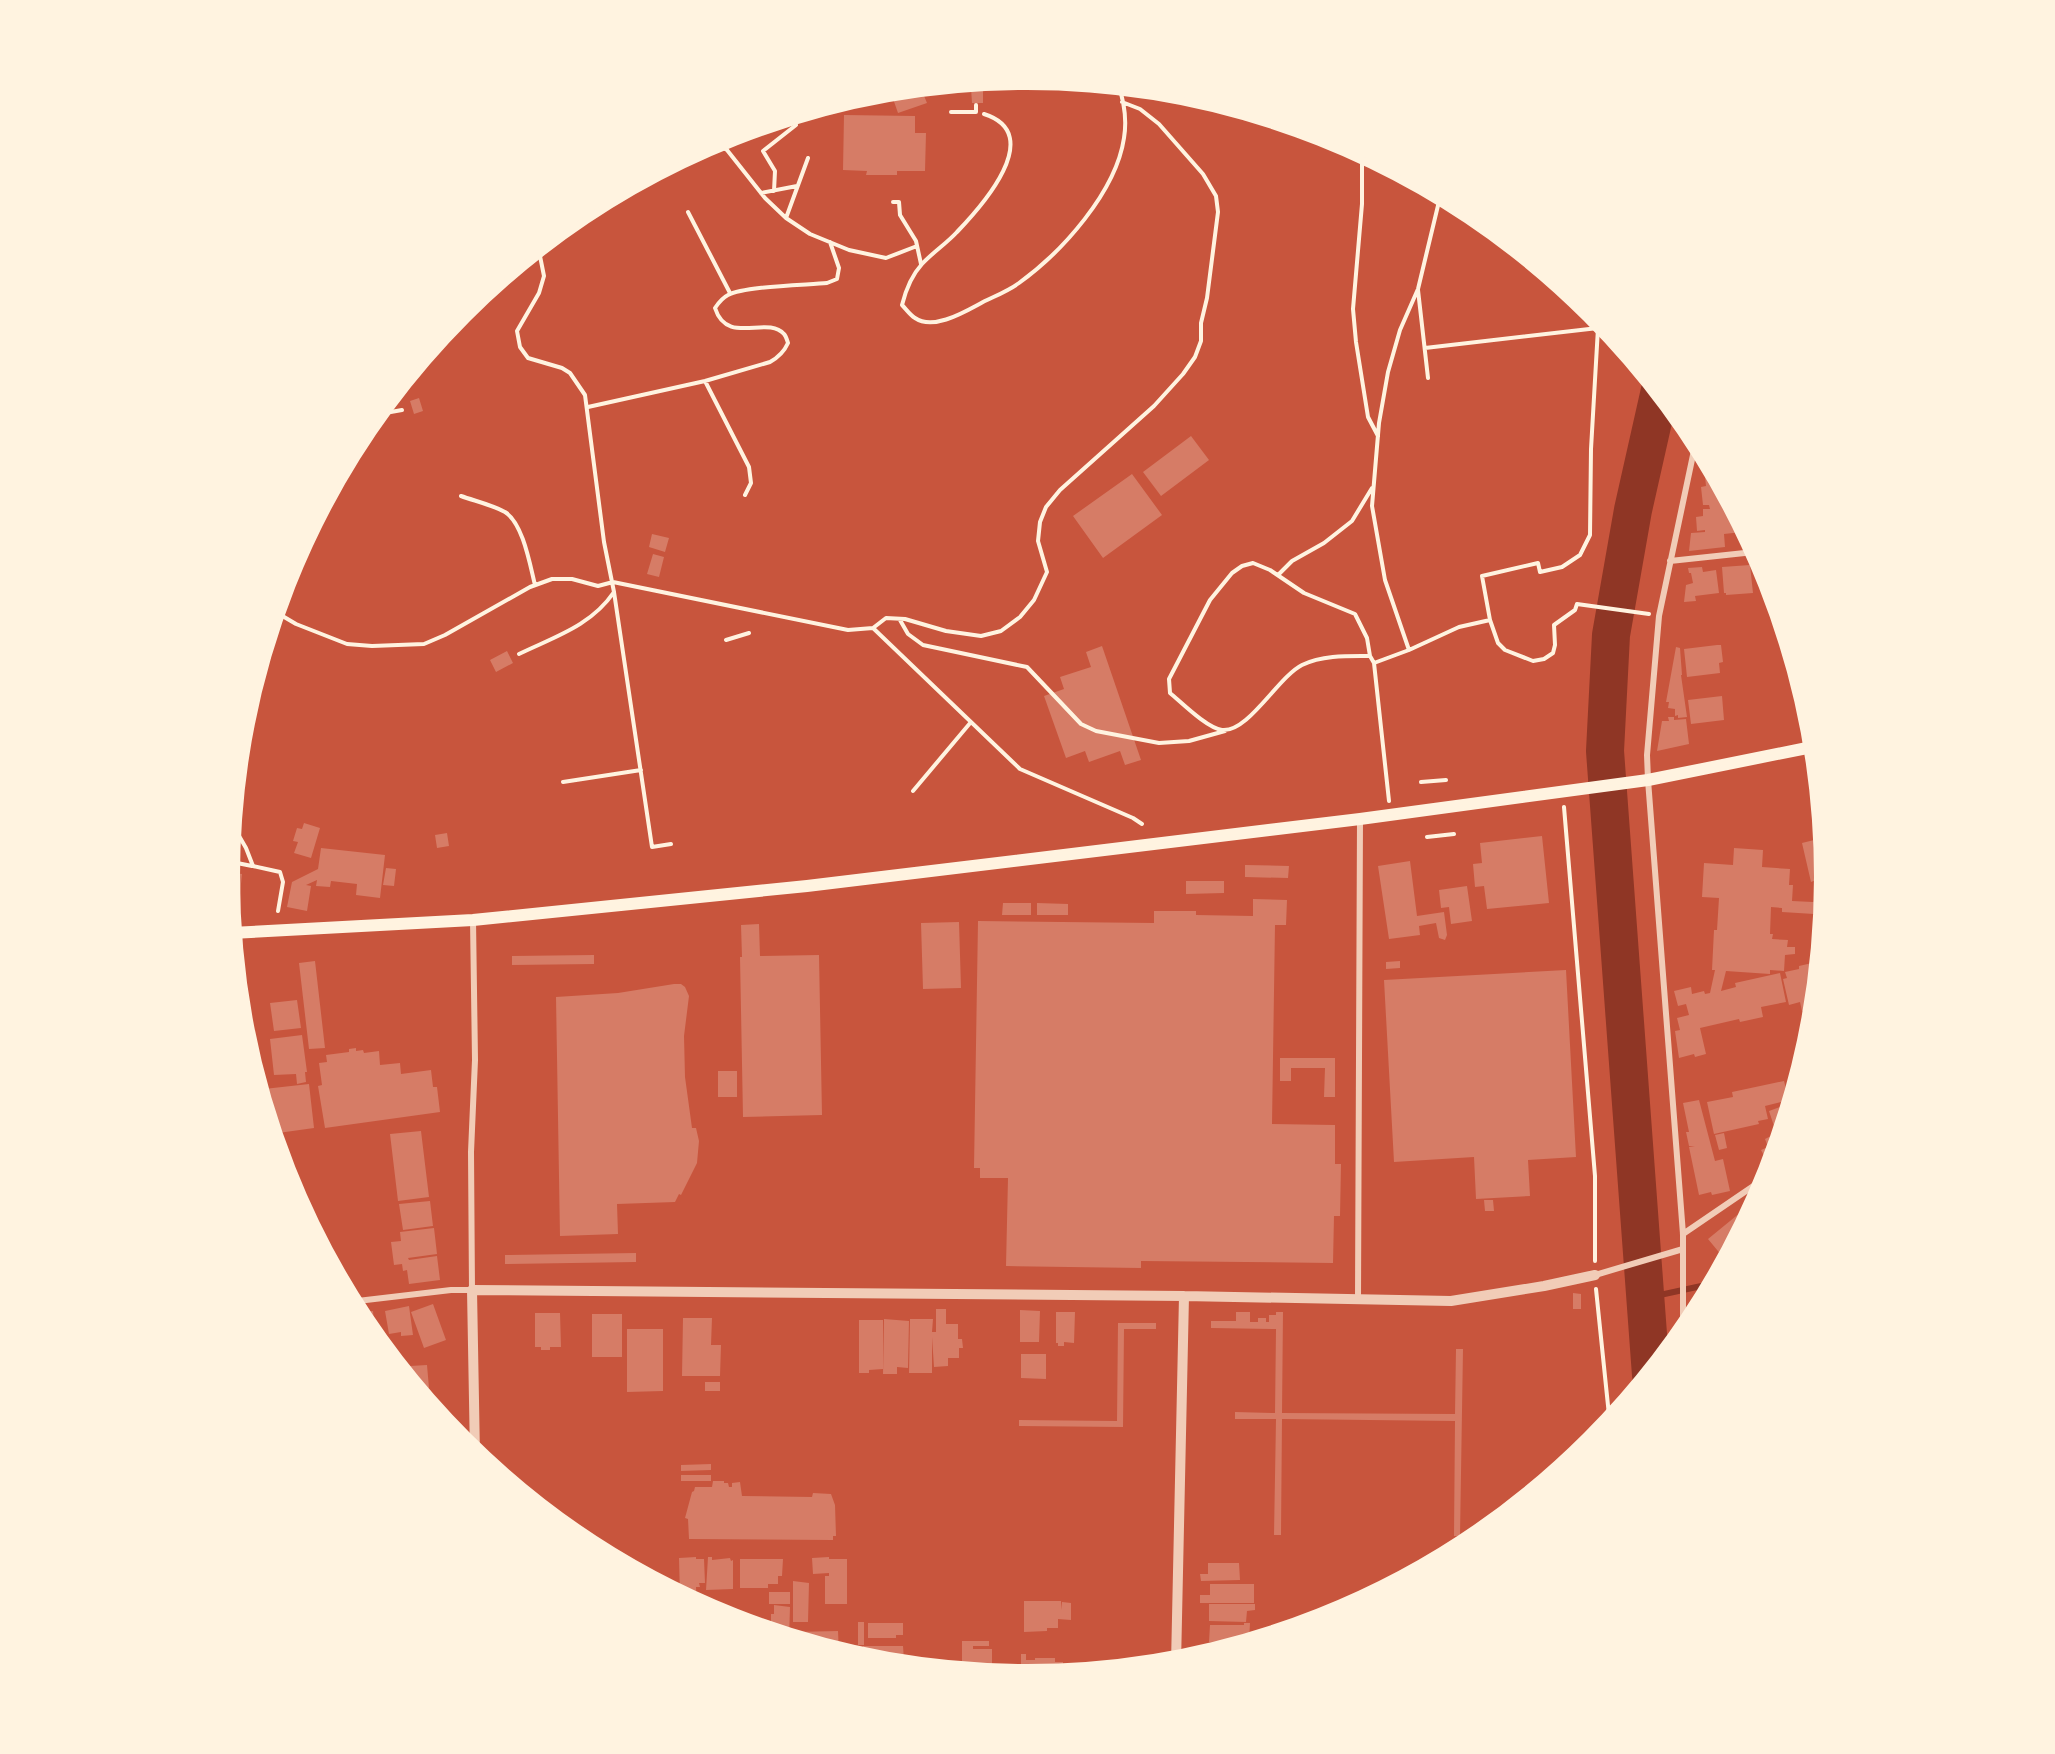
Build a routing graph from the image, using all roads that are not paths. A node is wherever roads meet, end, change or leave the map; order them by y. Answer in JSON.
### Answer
{"nodes":[{"id":1,"x":1694,"y":450,"type":"edge"},
{"id":2,"x":1749,"y":553,"type":"edge"},
{"id":3,"x":1670,"y":561,"type":"junction"},
{"id":4,"x":1808,"y":748,"type":"edge"},
{"id":5,"x":1648,"y":780,"type":"junction"},
{"id":6,"x":1360,"y":819,"type":"junction"},
{"id":7,"x":473,"y":920,"type":"junction"},
{"id":8,"x":238,"y":933,"type":"edge"},
{"id":9,"x":1758,"y":1183,"type":"edge"},
{"id":10,"x":1683,"y":1234,"type":"junction"},
{"id":11,"x":1681,"y":1249,"type":"junction"},
{"id":12,"x":1595,"y":1275,"type":"joint"},
{"id":13,"x":472,"y":1290,"type":"junction"},
{"id":14,"x":1184,"y":1296,"type":"junction"},
{"id":15,"x":1358,"y":1299,"type":"junction"},
{"id":16,"x":359,"y":1301,"type":"edge"},
{"id":17,"x":1683,"y":1322,"type":"edge"},
{"id":18,"x":475,"y":1443,"type":"edge"},
{"id":19,"x":1176,"y":1654,"type":"edge"}],
"edges":[{"from":1,"to":3,"type":"street"},
{"from":2,"to":3,"type":"street"},
{"from":3,"to":5,"type":"street"},
{"from":4,"to":5,"type":"main road"},
{"from":5,"to":6,"type":"main road"},
{"from":5,"to":10,"type":"street"},
{"from":6,"to":7,"type":"main road"},
{"from":6,"to":15,"type":"street"},
{"from":7,"to":8,"type":"main road"},
{"from":7,"to":13,"type":"street"},
{"from":9,"to":10,"type":"street"},
{"from":10,"to":11,"type":"street"},
{"from":11,"to":12,"type":"street"},
{"from":11,"to":17,"type":"street"},
{"from":12,"to":15,"type":"street"},
{"from":13,"to":14,"type":"street"},
{"from":13,"to":16,"type":"street"},
{"from":13,"to":18,"type":"street"},
{"from":14,"to":15,"type":"street"},
{"from":14,"to":19,"type":"street"}]}
